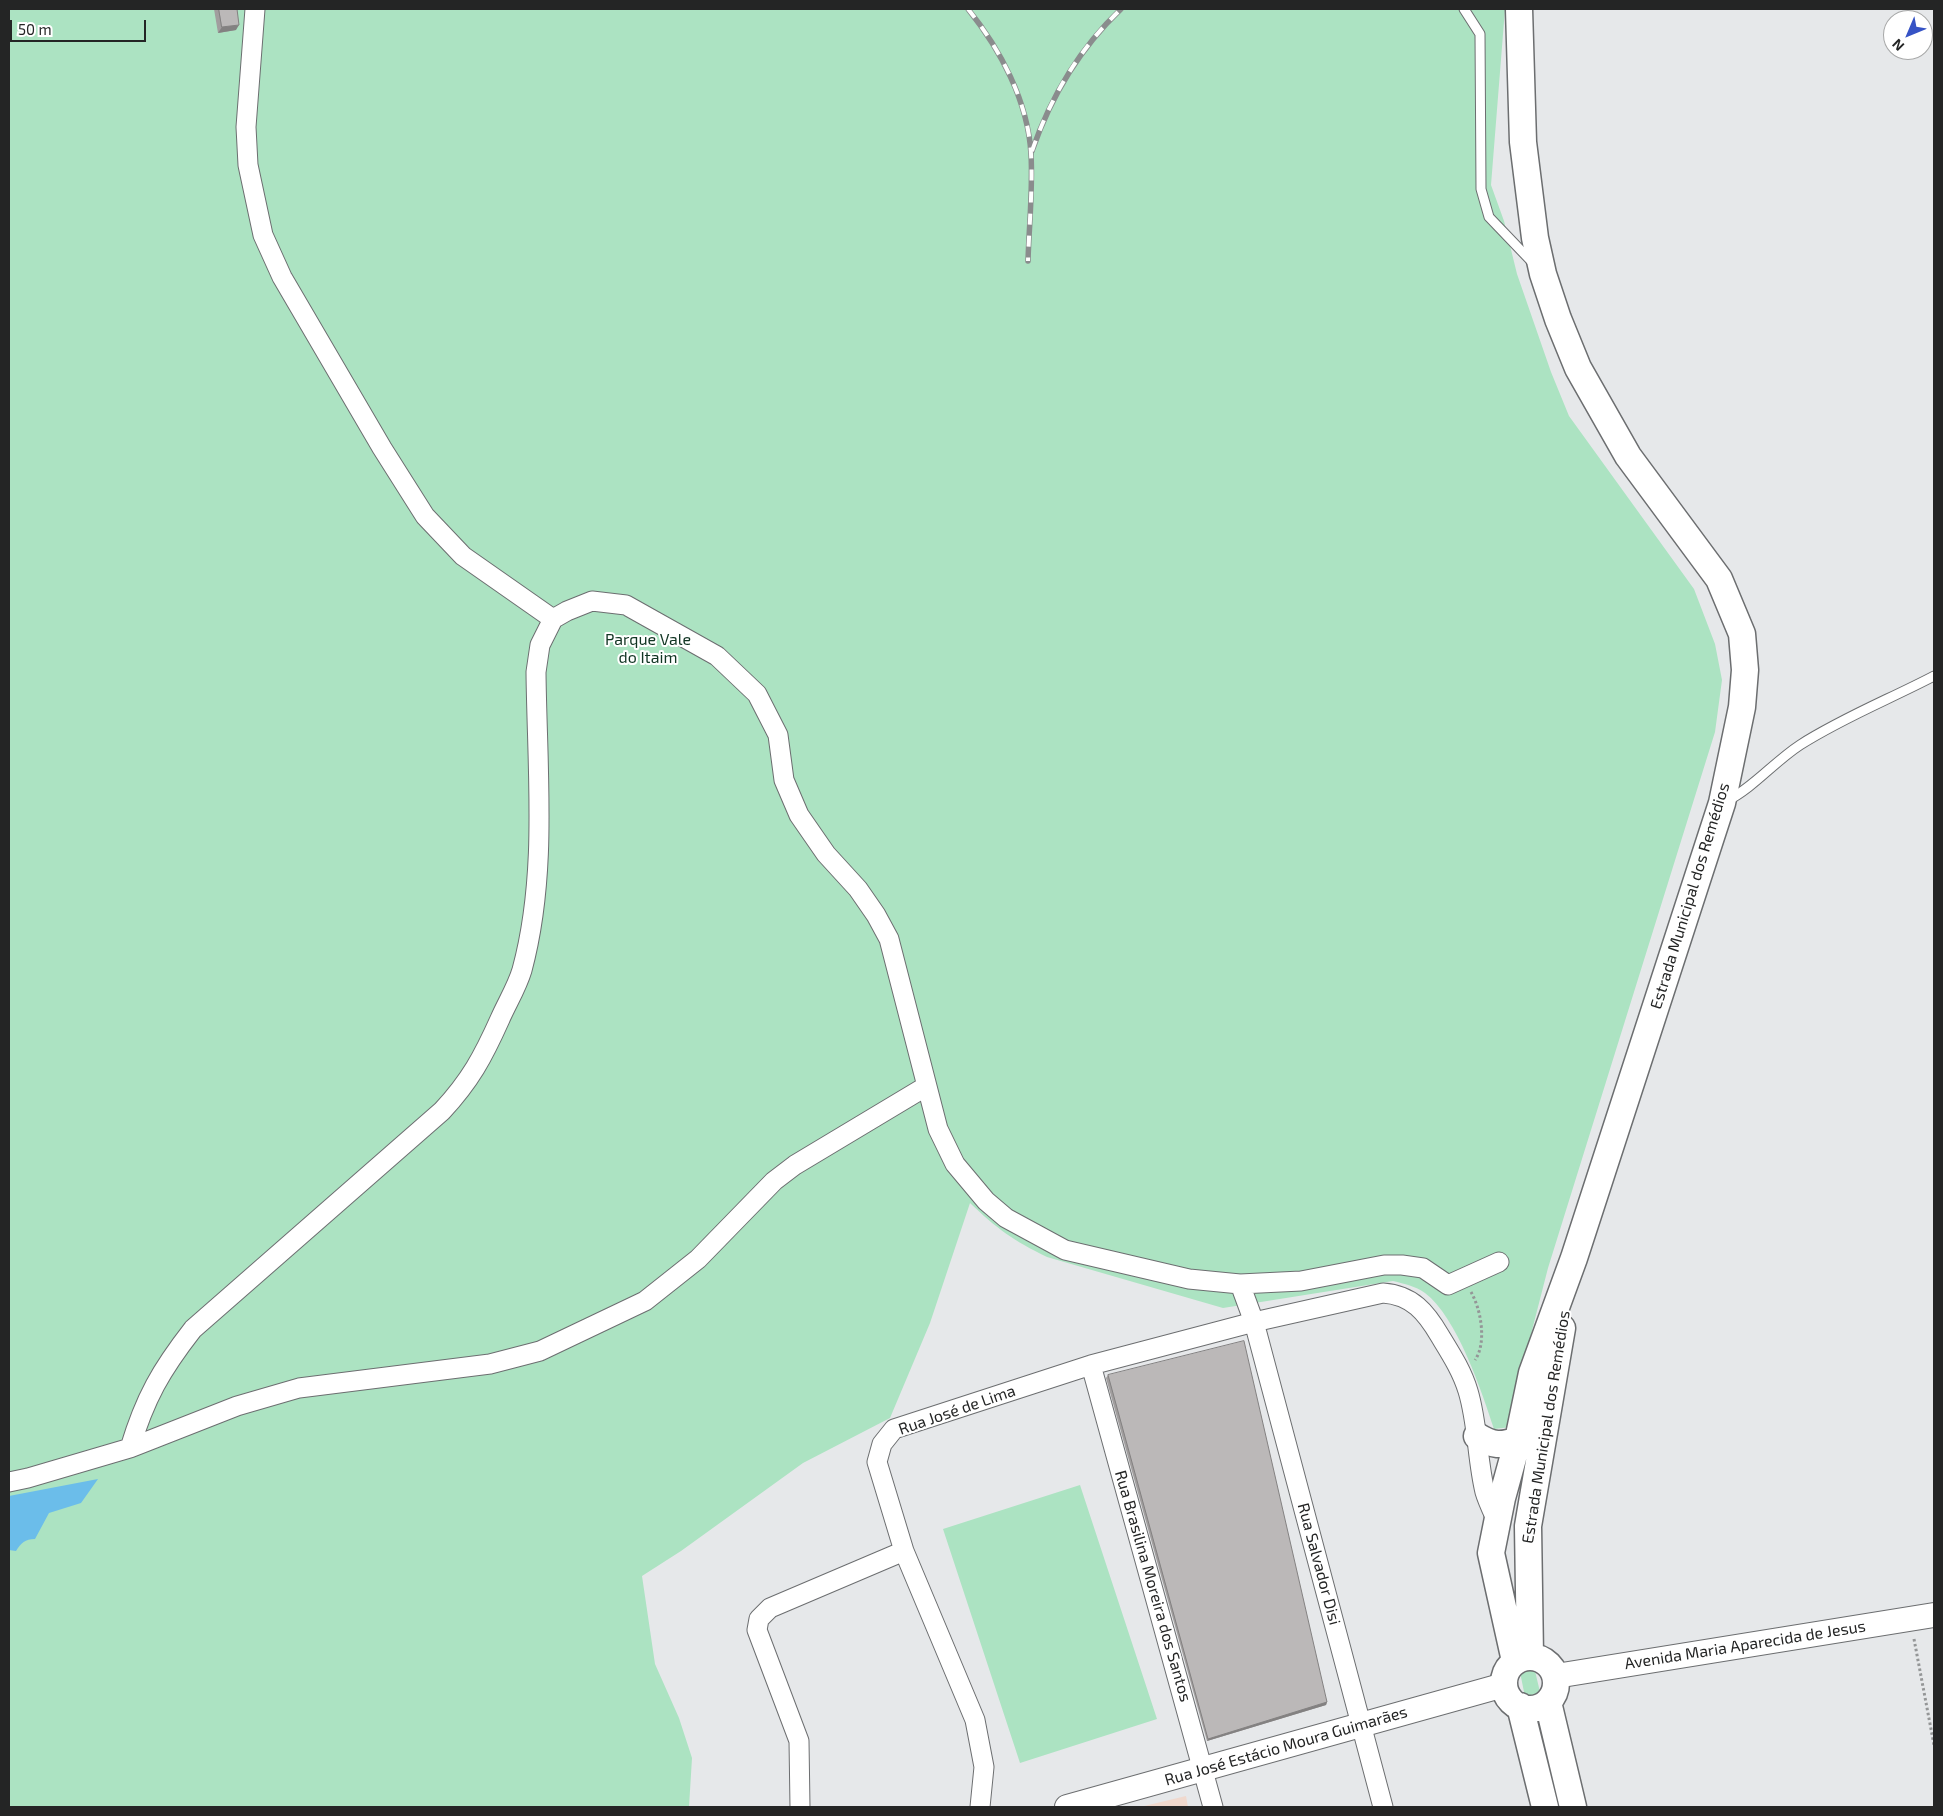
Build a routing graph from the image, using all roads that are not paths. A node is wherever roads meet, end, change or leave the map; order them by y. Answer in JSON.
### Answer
{"nodes":[{"id":1,"x":255,"y":9,"type":"edge"},
{"id":2,"x":1464,"y":9,"type":"edge"},
{"id":3,"x":1519,"y":9,"type":"edge"},
{"id":4,"x":1543,"y":274,"type":"junction"},
{"id":5,"x":553,"y":620,"type":"junction"},
{"id":6,"x":1934,"y":676,"type":"edge"},
{"id":7,"x":1722,"y":803,"type":"junction"},
{"id":8,"x":925,"y":1087,"type":"junction"},
{"id":9,"x":1574,"y":1258,"type":"junction"},
{"id":10,"x":1499,"y":1262,"type":"dead end"},
{"id":11,"x":1240,"y":1284,"type":"junction"},
{"id":12,"x":1254,"y":1322,"type":"junction"},
{"id":13,"x":1091,"y":1365,"type":"junction"},
{"id":14,"x":1477,"y":1436,"type":"junction"},
{"id":15,"x":1518,"y":1440,"type":"junction"},
{"id":16,"x":130,"y":1448,"type":"junction"},
{"id":17,"x":9,"y":1482,"type":"edge"},
{"id":18,"x":1497,"y":1521,"type":"junction"},
{"id":19,"x":1527,"y":1544,"type":"junction"},
{"id":20,"x":904,"y":1550,"type":"junction"},
{"id":21,"x":1934,"y":1615,"type":"edge"},
{"id":22,"x":1522,"y":1659,"type":"junction"},
{"id":23,"x":1556,"y":1676,"type":"junction"},
{"id":24,"x":1504,"y":1685,"type":"junction"},
{"id":25,"x":1548,"y":1702,"type":"junction"},
{"id":26,"x":1520,"y":1706,"type":"junction"},
{"id":27,"x":1362,"y":1725,"type":"junction"},
{"id":28,"x":1204,"y":1769,"type":"junction"},
{"id":29,"x":800,"y":1807,"type":"edge"},
{"id":30,"x":980,"y":1807,"type":"edge"},
{"id":31,"x":1067,"y":1807,"type":"edge"},
{"id":32,"x":1213,"y":1807,"type":"edge"},
{"id":33,"x":1383,"y":1807,"type":"edge"},
{"id":34,"x":1545,"y":1807,"type":"edge"},
{"id":35,"x":1573,"y":1807,"type":"edge"}],
"edges":[{"from":1,"to":5,"type":"street"},
{"from":2,"to":4,"type":"lane"},
{"from":3,"to":4,"type":"main road","name":"Estrada Municipal dos Remédios"},
{"from":4,"to":7,"type":"main road","name":"Estrada Municipal dos Remédios"},
{"from":5,"to":8,"type":"street"},
{"from":5,"to":16,"type":"street"},
{"from":6,"to":7,"type":"lane"},
{"from":7,"to":9,"type":"main road","name":"Estrada Municipal dos Remédios"},
{"from":8,"to":11,"type":"street"},
{"from":8,"to":16,"type":"street"},
{"from":9,"to":15,"type":"main road","name":"Estrada Municipal dos Remédios"},
{"from":9,"to":19,"type":"main road","name":"Estrada Municipal dos Remédios"},
{"from":10,"to":11,"type":"street"},
{"from":11,"to":12,"type":"street","name":"Rua Salvador Disi"},
{"from":12,"to":13,"type":"street","name":"Rua José de Lima"},
{"from":12,"to":14,"type":"street","name":"Rua José de Lima"},
{"from":12,"to":27,"type":"street","name":"Rua Salvador Disi"},
{"from":13,"to":20,"type":"street","name":"Rua José de Lima"},
{"from":13,"to":28,"type":"street","name":"Rua Brasilina Moreira dos Santos"},
{"from":14,"to":15,"type":"main road"},
{"from":14,"to":18,"type":"street"},
{"from":15,"to":18,"type":"main road","name":"Estrada Municipal dos Remédios"},
{"from":16,"to":17,"type":"street"},
{"from":18,"to":19,"type":"main road"},
{"from":18,"to":22,"type":"main road","name":"Estrada Municipal dos Remédios"},
{"from":19,"to":22,"type":"main road","name":"Estrada Municipal dos Remédios"},
{"from":20,"to":29,"type":"street"},
{"from":20,"to":30,"type":"street","name":"Rua José de Lima"},
{"from":21,"to":23,"type":"street","name":"Avenida Maria Aparecida de Jesus"},
{"from":22,"to":23,"type":"main road"},
{"from":22,"to":24,"type":"main road"},
{"from":23,"to":25,"type":"main road"},
{"from":24,"to":26,"type":"main road"},
{"from":24,"to":27,"type":"street","name":"Rua José Estácio Moura Guimarães"},
{"from":25,"to":26,"type":"main road"},
{"from":25,"to":35,"type":"main road"},
{"from":26,"to":34,"type":"main road"},
{"from":27,"to":28,"type":"street","name":"Rua José Estácio Moura Guimarães"},
{"from":27,"to":33,"type":"street","name":"Rua Salvador Disi"},
{"from":28,"to":31,"type":"street","name":"Rua José Estácio Moura Guimarães"},
{"from":28,"to":32,"type":"street","name":"Rua Brasilina Moreira dos Santos"}]}
